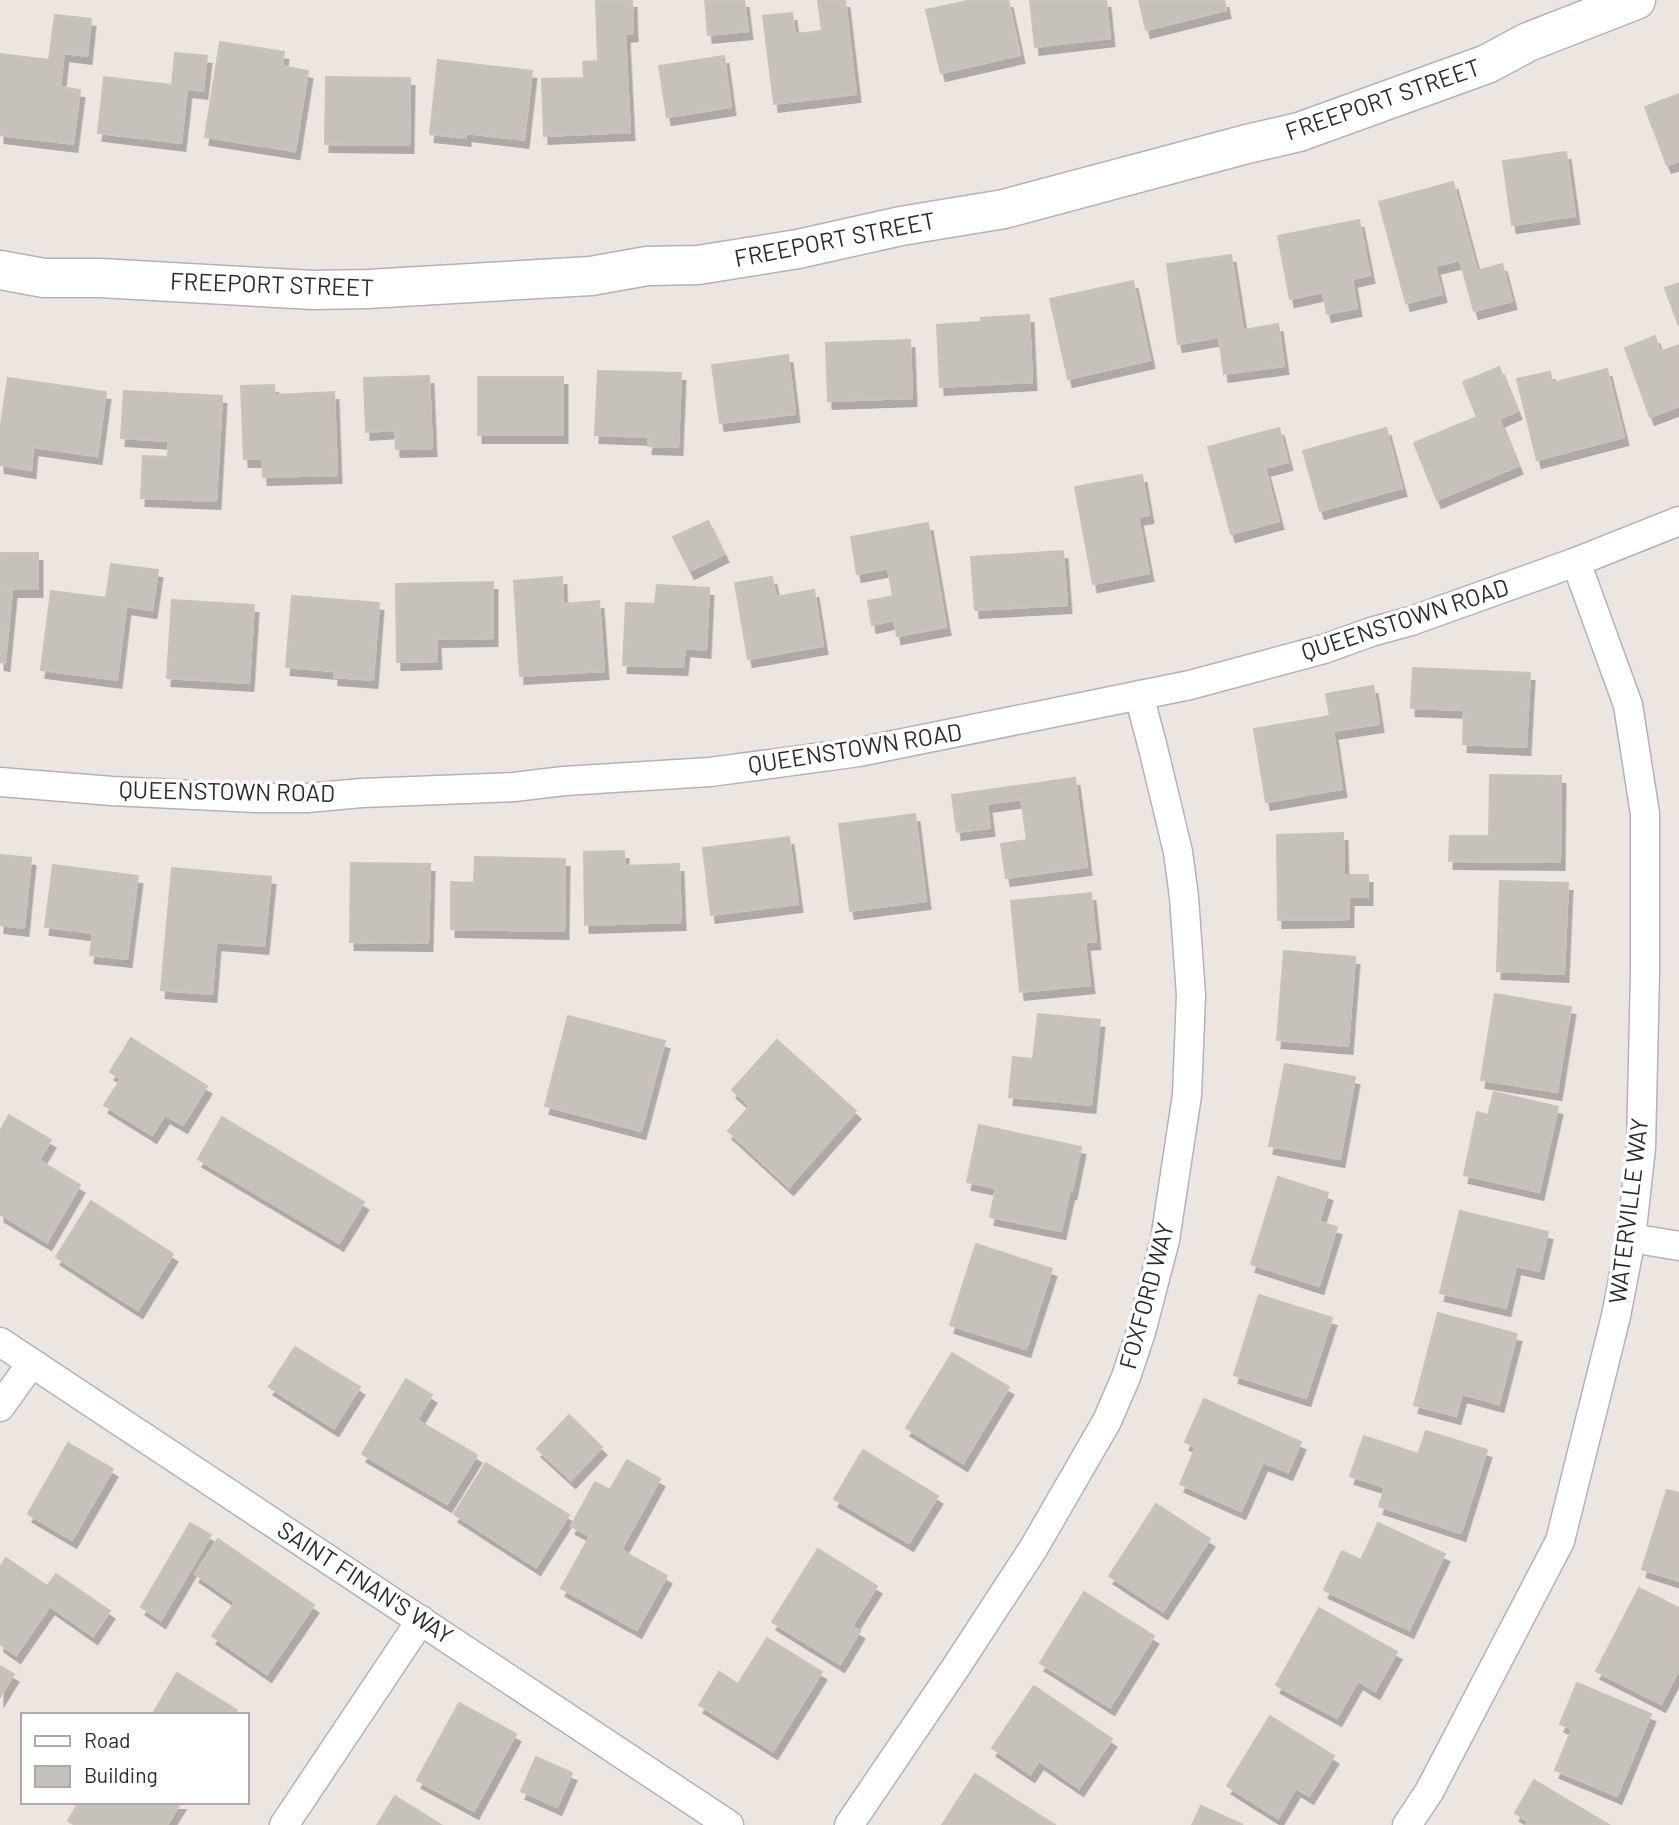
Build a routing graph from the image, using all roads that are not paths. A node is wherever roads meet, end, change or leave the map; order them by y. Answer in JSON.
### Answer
{"nodes":[{"id":1,"x":1636,"y":0,"type":"edge"},
{"id":2,"x":0,"y":270,"type":"edge"},
{"id":3,"x":1679,"y":521,"type":"edge"},
{"id":4,"x":1576,"y":562,"type":"junction"},
{"id":5,"x":1139,"y":695,"type":"junction"},
{"id":6,"x":0,"y":782,"type":"edge"},
{"id":7,"x":1631,"y":1238,"type":"junction"},
{"id":8,"x":1679,"y":1246,"type":"edge"},
{"id":9,"x":0,"y":1342,"type":"edge"},
{"id":10,"x":31,"y":1364,"type":"junction"},
{"id":11,"x":0,"y":1407,"type":"edge"},
{"id":12,"x":421,"y":1620,"type":"junction"},
{"id":13,"x":284,"y":1825,"type":"edge"},
{"id":14,"x":729,"y":1825,"type":"edge"},
{"id":15,"x":849,"y":1825,"type":"edge"},
{"id":16,"x":1408,"y":1825,"type":"edge"}],
"edges":[{"from":1,"to":2,"type":"main road","name":"FREEPORT STREET"},
{"from":3,"to":4,"type":"street","name":"QUEENSTOWN ROAD"},
{"from":4,"to":5,"type":"street","name":"QUEENSTOWN ROAD"},
{"from":4,"to":7,"type":"street","name":"WATERVILLE WAY"},
{"from":5,"to":6,"type":"street","name":"QUEENSTOWN ROAD"},
{"from":5,"to":15,"type":"street","name":"FOXFORD WAY"},
{"from":7,"to":8,"type":"street"},
{"from":7,"to":16,"type":"street","name":"WATERVILLE WAY"},
{"from":9,"to":10,"type":"street","name":"SAINT FINAN'S WAY"},
{"from":10,"to":11,"type":"street"},
{"from":10,"to":12,"type":"street","name":"SAINT FINAN'S WAY"},
{"from":12,"to":13,"type":"street"},
{"from":12,"to":14,"type":"street","name":"SAINT FINAN'S WAY"}]}
